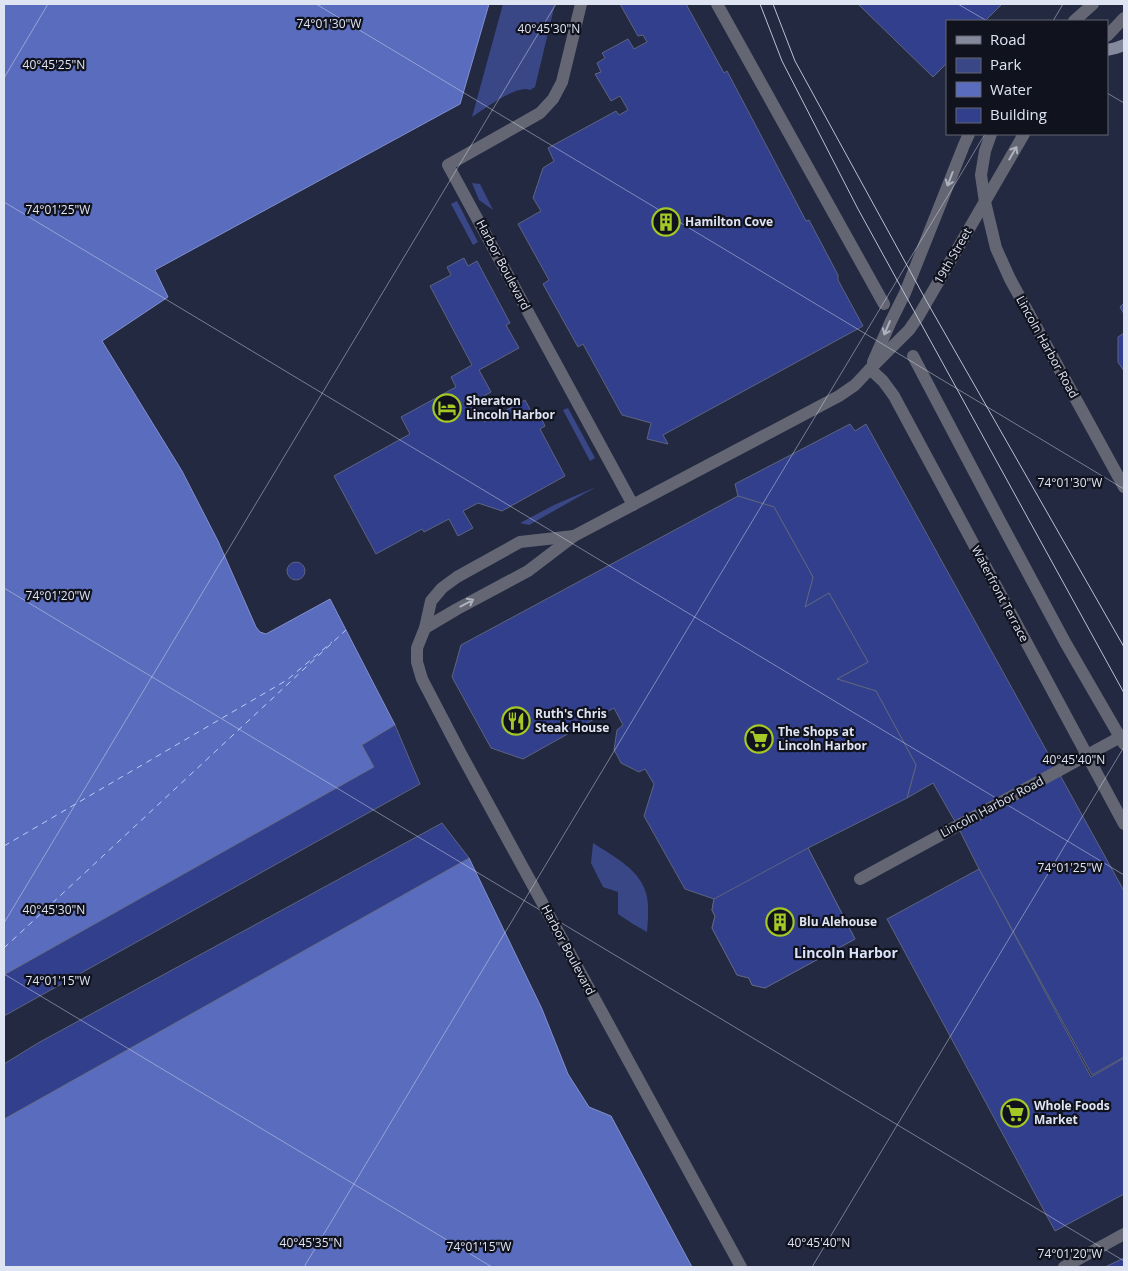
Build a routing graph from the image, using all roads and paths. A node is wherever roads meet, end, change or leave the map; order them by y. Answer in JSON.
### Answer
{"nodes":[{"id":1,"x":581,"y":4,"type":"edge"},
{"id":2,"x":717,"y":4,"type":"edge"},
{"id":3,"x":1093,"y":4,"type":"edge"},
{"id":4,"x":1124,"y":18,"type":"edge"},
{"id":5,"x":1075,"y":20,"type":"edge"},
{"id":6,"x":1108,"y":35,"type":"edge"},
{"id":7,"x":1124,"y":45,"type":"edge"},
{"id":8,"x":1108,"y":50,"type":"edge"},
{"id":9,"x":969,"y":135,"type":"edge"},
{"id":10,"x":991,"y":135,"type":"edge"},
{"id":11,"x":1023,"y":135,"type":"edge"},
{"id":12,"x":985,"y":202,"type":"junction"},
{"id":13,"x":884,"y":304,"type":"dead end"},
{"id":14,"x":913,"y":356,"type":"dead end"},
{"id":15,"x":870,"y":369,"type":"junction"},
{"id":16,"x":1124,"y":487,"type":"edge"},
{"id":17,"x":633,"y":505,"type":"junction"},
{"id":18,"x":574,"y":536,"type":"junction"},
{"id":19,"x":425,"y":628,"type":"junction"},
{"id":20,"x":1124,"y":735,"type":"edge"},
{"id":21,"x":1124,"y":744,"type":"edge"},
{"id":22,"x":1124,"y":824,"type":"edge"},
{"id":23,"x":860,"y":879,"type":"dead end"},
{"id":24,"x":1124,"y":1234,"type":"edge"},
{"id":25,"x":740,"y":1267,"type":"edge"},
{"id":26,"x":1064,"y":1267,"type":"edge"}],
"edges":[{"from":1,"to":17,"type":"street","name":"Harbor Boulevard"},
{"from":2,"to":13,"type":"street"},
{"from":3,"to":5,"type":"street"},
{"from":4,"to":6,"type":"street"},
{"from":7,"to":8,"type":"main road"},
{"from":9,"to":15,"type":"street","name":"19th Street","one_way":true},
{"from":10,"to":12,"type":"street","name":"Lincoln Harbor Road"},
{"from":12,"to":11,"type":"street","name":"19th Street","one_way":true},
{"from":12,"to":15,"type":"street","name":"19th Street"},
{"from":12,"to":16,"type":"street","name":"Lincoln Harbor Road"},
{"from":14,"to":21,"type":"street"},
{"from":15,"to":17,"type":"street","name":"19th Street"},
{"from":15,"to":22,"type":"street","name":"Waterfront Terrace"},
{"from":17,"to":18,"type":"street","name":"Harbor Boulevard"},
{"from":19,"to":18,"type":"street","name":"Harbor Boulevard","one_way":true},
{"from":18,"to":19,"type":"street","name":"Harbor Boulevard"},
{"from":19,"to":25,"type":"street","name":"Harbor Boulevard"},
{"from":20,"to":23,"type":"street","name":"Lincoln Harbor Road","bridge":true},
{"from":24,"to":26,"type":"street"}]}
